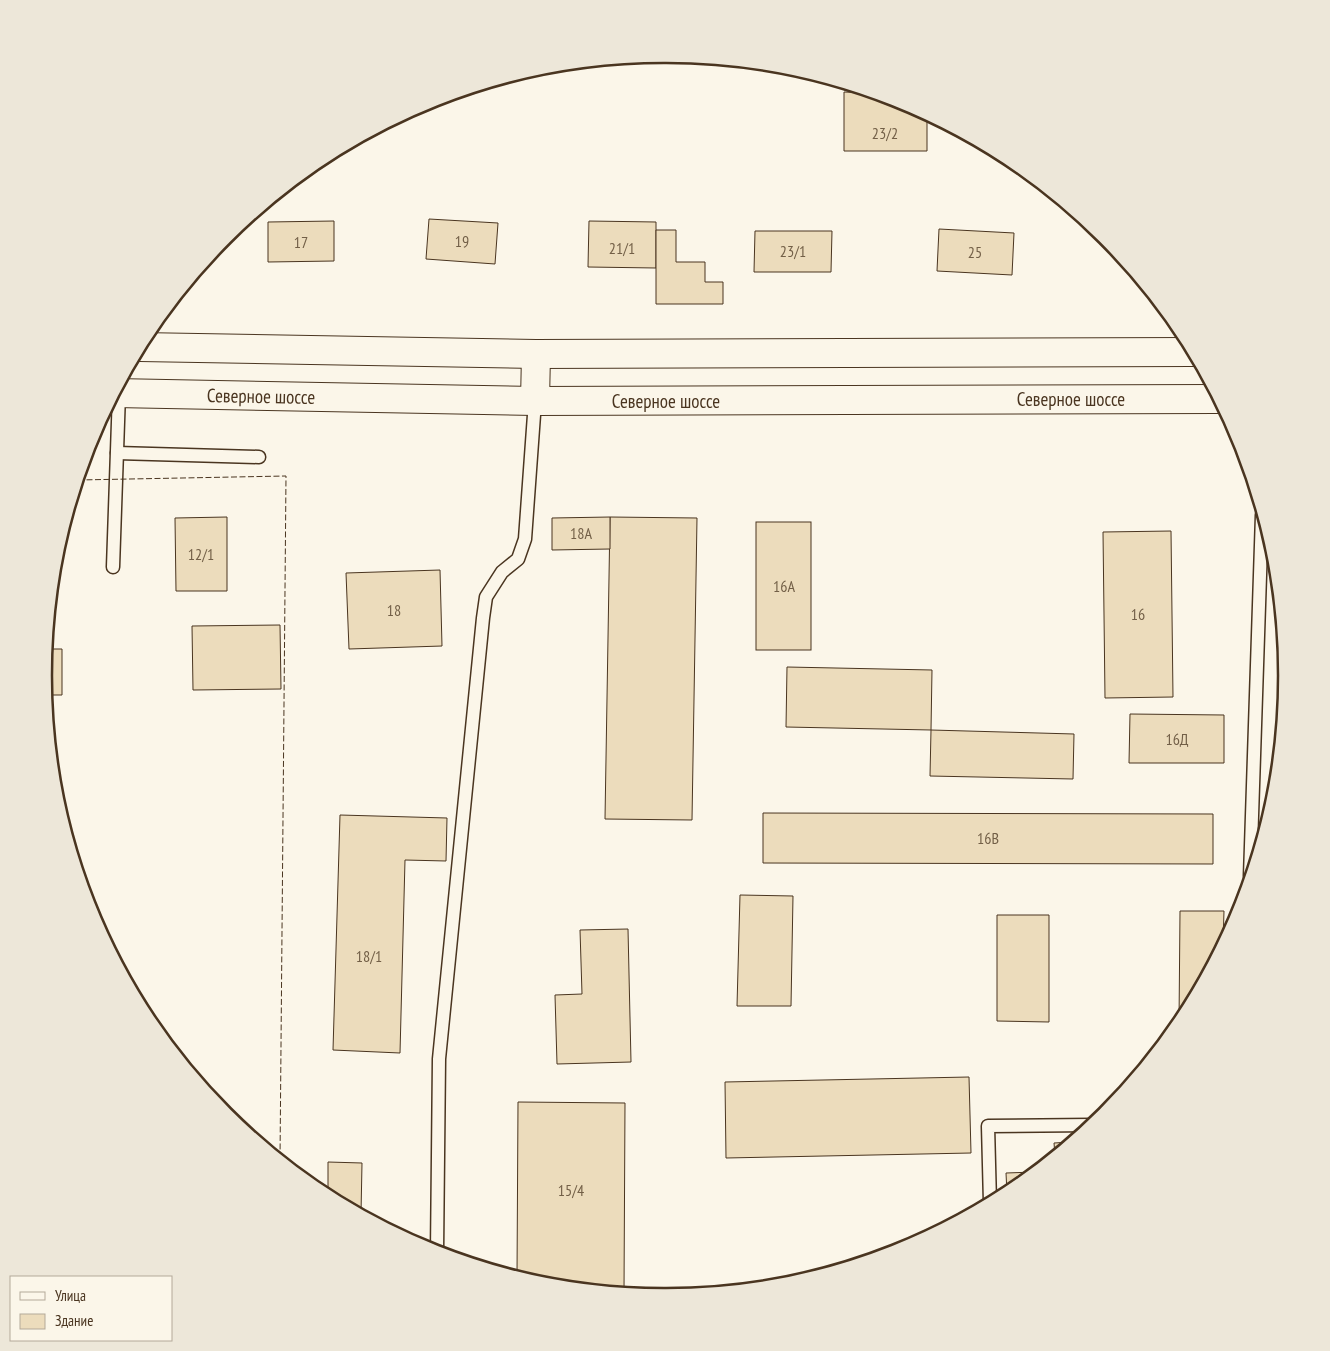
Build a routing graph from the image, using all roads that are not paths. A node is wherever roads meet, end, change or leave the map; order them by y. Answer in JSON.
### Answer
{"nodes":[{"id":1,"x":148,"y":347,"type":"edge"},
{"id":2,"x":1185,"y":352,"type":"edge"},
{"id":3,"x":536,"y":354,"type":"junction"},
{"id":4,"x":123,"y":391,"type":"edge"},
{"id":5,"x":1211,"y":399,"type":"edge"},
{"id":6,"x":535,"y":401,"type":"junction"},
{"id":7,"x":118,"y":402,"type":"edge"},
{"id":8,"x":117,"y":453,"type":"junction"},
{"id":9,"x":259,"y":457,"type":"dead end"},
{"id":10,"x":1261,"y":536,"type":"edge"},
{"id":11,"x":113,"y":567,"type":"dead end"},
{"id":12,"x":1251,"y":854,"type":"edge"},
{"id":13,"x":1081,"y":1125,"type":"edge"},
{"id":14,"x":990,"y":1194,"type":"edge"},
{"id":15,"x":437,"y":1243,"type":"edge"}],
"edges":[{"from":1,"to":3,"type":"main road"},
{"from":2,"to":3,"type":"main road"},
{"from":3,"to":6,"type":"main road"},
{"from":4,"to":6,"type":"main road","name":"Северное шоссе"},
{"from":5,"to":6,"type":"main road","name":"Северное шоссе"},
{"from":6,"to":15,"type":"lane"},
{"from":7,"to":8,"type":"lane"},
{"from":8,"to":9,"type":"lane"},
{"from":8,"to":11,"type":"lane"},
{"from":10,"to":12,"type":"lane"},
{"from":13,"to":14,"type":"lane"}]}
